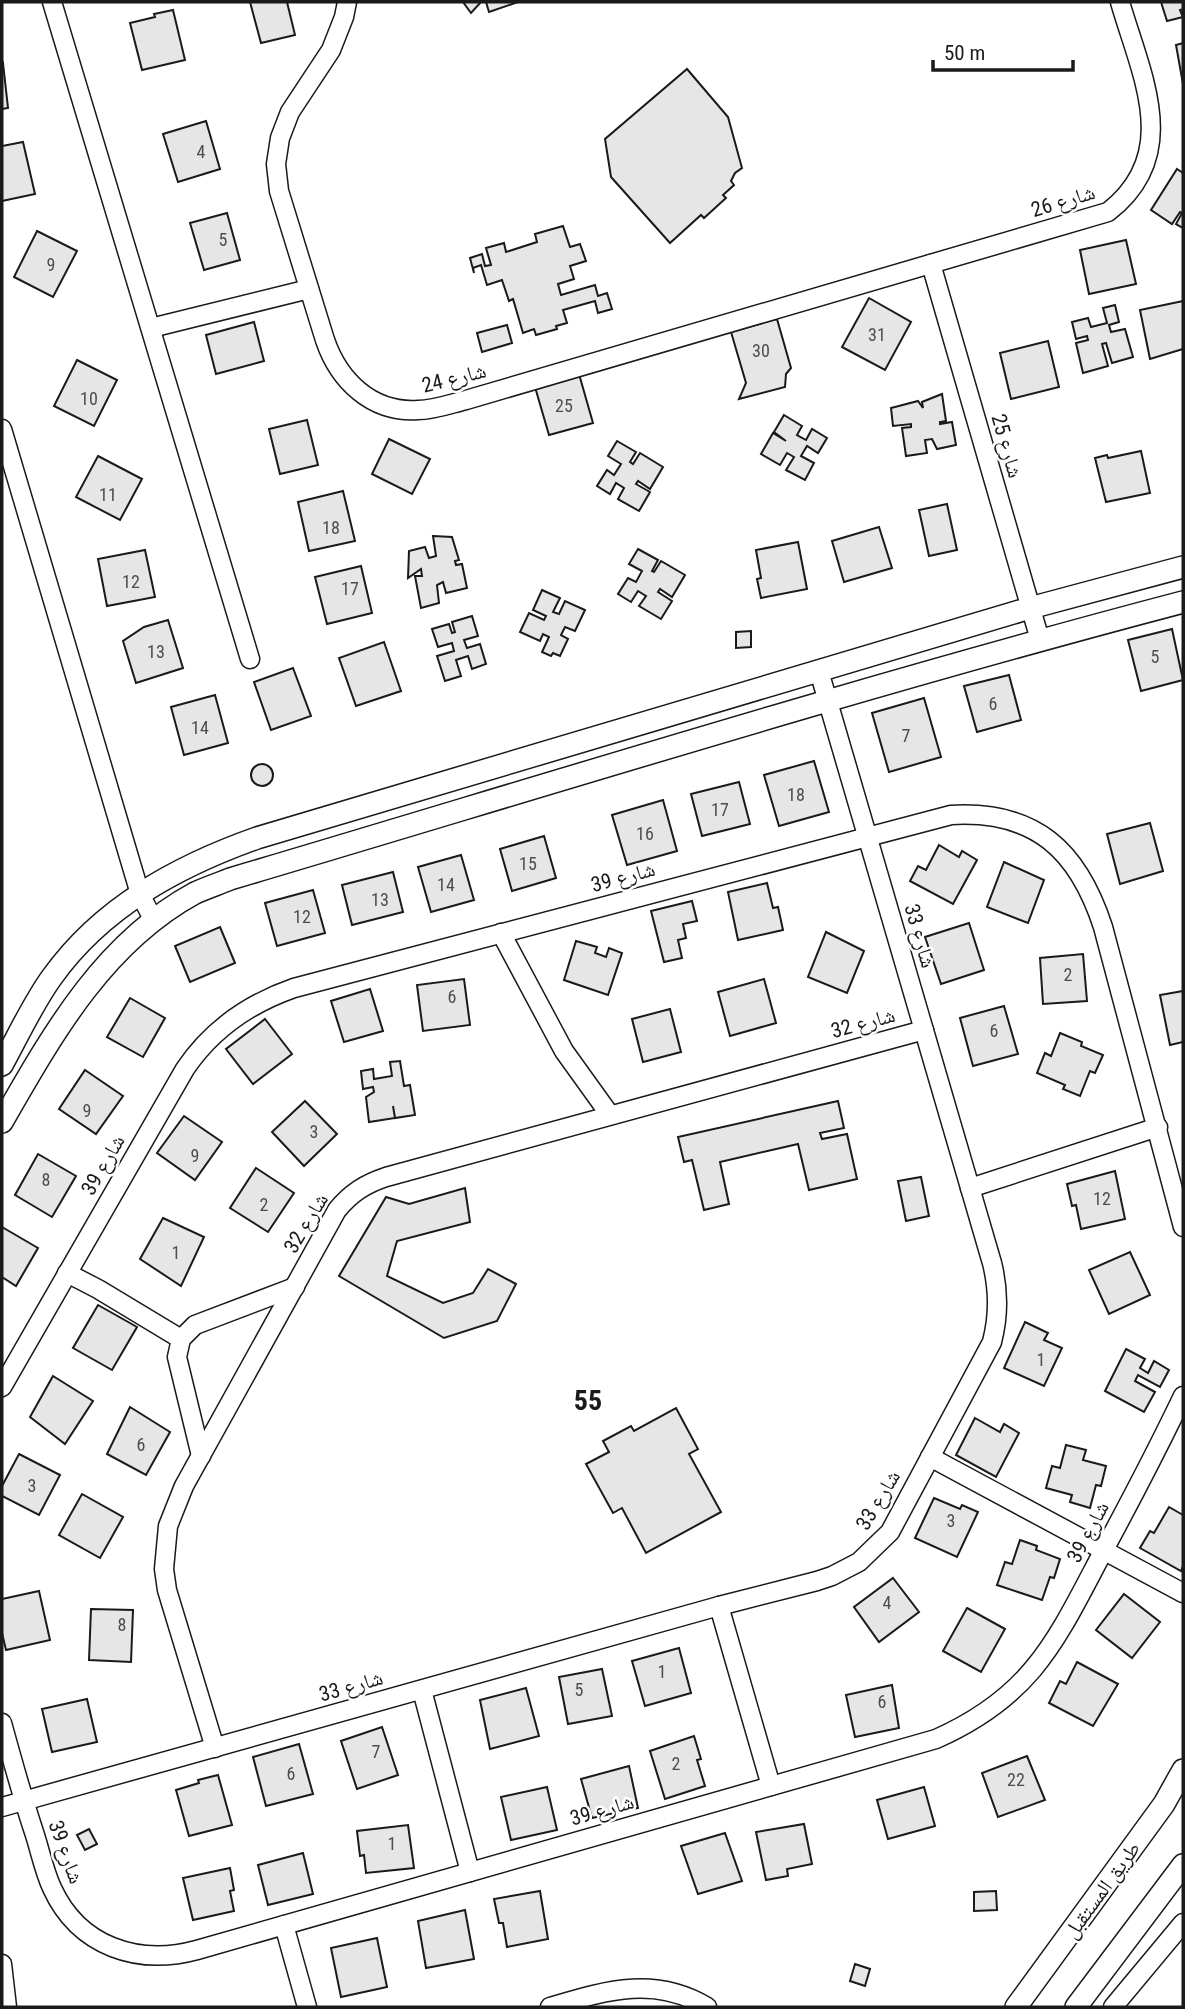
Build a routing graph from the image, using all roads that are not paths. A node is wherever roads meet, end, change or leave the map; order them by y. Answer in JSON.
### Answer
{"nodes":[{"id":1,"x":52,"y":2,"type":"edge"},
{"id":2,"x":347,"y":2,"type":"edge"},
{"id":3,"x":1120,"y":2,"type":"edge"},
{"id":4,"x":931,"y":264,"type":"junction"},
{"id":5,"x":309,"y":289,"type":"junction"},
{"id":6,"x":151,"y":328,"type":"junction"},
{"id":7,"x":2,"y":429,"type":"edge"},
{"id":8,"x":1183,"y":567,"type":"edge"},
{"id":9,"x":1183,"y":602,"type":"edge"},
{"id":10,"x":1030,"y":608,"type":"junction"},
{"id":11,"x":1040,"y":640,"type":"junction"},
{"id":12,"x":250,"y":659,"type":"dead end"},
{"id":13,"x":819,"y":671,"type":"junction"},
{"id":14,"x":828,"y":702,"type":"junction"},
{"id":15,"x":867,"y":836,"type":"junction"},
{"id":16,"x":140,"y":894,"type":"junction"},
{"id":17,"x":155,"y":921,"type":"junction"},
{"id":18,"x":501,"y":933,"type":"junction"},
{"id":19,"x":924,"y":1030,"type":"junction"},
{"id":20,"x":2,"y":1065,"type":"edge"},
{"id":21,"x":610,"y":1115,"type":"junction"},
{"id":22,"x":2,"y":1122,"type":"edge"},
{"id":23,"x":1158,"y":1127,"type":"junction"},
{"id":24,"x":970,"y":1188,"type":"junction"},
{"id":25,"x":1183,"y":1227,"type":"edge"},
{"id":26,"x":67,"y":1273,"type":"junction"},
{"id":27,"x":295,"y":1287,"type":"junction"},
{"id":28,"x":181,"y":1339,"type":"junction"},
{"id":29,"x":2,"y":1387,"type":"edge"},
{"id":30,"x":1183,"y":1396,"type":"edge"},
{"id":31,"x":201,"y":1456,"type":"junction"},
{"id":32,"x":930,"y":1457,"type":"junction"},
{"id":33,"x":1104,"y":1550,"type":"junction"},
{"id":34,"x":1183,"y":1593,"type":"edge"},
{"id":35,"x":719,"y":1606,"type":"junction"},
{"id":36,"x":422,"y":1690,"type":"junction"},
{"id":37,"x":2,"y":1723,"type":"edge"},
{"id":38,"x":215,"y":1748,"type":"junction"},
{"id":39,"x":1183,"y":1770,"type":"edge"},
{"id":40,"x":771,"y":1786,"type":"junction"},
{"id":41,"x":24,"y":1801,"type":"junction"},
{"id":42,"x":2,"y":1807,"type":"edge"},
{"id":43,"x":1183,"y":1865,"type":"edge"},
{"id":44,"x":470,"y":1872,"type":"junction"},
{"id":45,"x":1183,"y":1923,"type":"edge"},
{"id":46,"x":284,"y":1925,"type":"junction"},
{"id":47,"x":2,"y":1964,"type":"edge"},
{"id":48,"x":7,"y":2007,"type":"edge"},
{"id":49,"x":307,"y":2007,"type":"edge"},
{"id":50,"x":550,"y":2007,"type":"edge"},
{"id":51,"x":707,"y":2007,"type":"edge"},
{"id":52,"x":1016,"y":2007,"type":"edge"},
{"id":53,"x":1076,"y":2007,"type":"edge"},
{"id":54,"x":1113,"y":2007,"type":"edge"}],
"edges":[{"from":1,"to":6,"type":"street"},
{"from":2,"to":5,"type":"street","name":"شارع 24"},
{"from":3,"to":4,"type":"street","name":"شارع 26"},
{"from":4,"to":5,"type":"street","name":"شارع 24"},
{"from":4,"to":10,"type":"street","name":"شارع 25"},
{"from":5,"to":6,"type":"street"},
{"from":6,"to":12,"type":"street"},
{"from":7,"to":16,"type":"street"},
{"from":8,"to":10,"type":"street"},
{"from":9,"to":11,"type":"street"},
{"from":10,"to":11,"type":"street","name":"شارع 25"},
{"from":10,"to":13,"type":"street"},
{"from":11,"to":14,"type":"street"},
{"from":13,"to":14,"type":"street","name":"شارع 33"},
{"from":13,"to":16,"type":"street"},
{"from":14,"to":15,"type":"street","name":"شارع 33"},
{"from":14,"to":17,"type":"street"},
{"from":15,"to":18,"type":"street","name":"شارع 39"},
{"from":15,"to":19,"type":"street","name":"شارع 33"},
{"from":15,"to":23,"type":"street","name":"شارع 39"},
{"from":16,"to":17,"type":"street"},
{"from":16,"to":20,"type":"street"},
{"from":17,"to":22,"type":"street"},
{"from":18,"to":21,"type":"street"},
{"from":18,"to":26,"type":"street","name":"شارع 39"},
{"from":19,"to":21,"type":"street","name":"شارع 32"},
{"from":19,"to":24,"type":"street","name":"شارع 33"},
{"from":21,"to":27,"type":"street","name":"شارع 32"},
{"from":23,"to":24,"type":"street"},
{"from":23,"to":25,"type":"street","name":"شارع 39"},
{"from":24,"to":32,"type":"street","name":"شارع 33"},
{"from":26,"to":28,"type":"street"},
{"from":26,"to":29,"type":"street","name":"شارع 39"},
{"from":27,"to":28,"type":"street"},
{"from":27,"to":31,"type":"street","name":"شارع 32"},
{"from":28,"to":31,"type":"street"},
{"from":30,"to":33,"type":"street","name":"شارع 39"},
{"from":31,"to":38,"type":"street","name":"شارع 32"},
{"from":32,"to":33,"type":"street"},
{"from":32,"to":35,"type":"street","name":"شارع 33"},
{"from":33,"to":34,"type":"street"},
{"from":33,"to":40,"type":"street","name":"شارع 39"},
{"from":35,"to":36,"type":"street","name":"شارع 33"},
{"from":35,"to":40,"type":"street"},
{"from":36,"to":38,"type":"street","name":"شارع 33"},
{"from":36,"to":44,"type":"street"},
{"from":37,"to":41,"type":"street","name":"شارع 39"},
{"from":38,"to":41,"type":"street","name":"شارع 33"},
{"from":39,"to":52,"type":"street","name":"طريق المستقبل"},
{"from":40,"to":44,"type":"street","name":"شارع 39"},
{"from":41,"to":42,"type":"street","name":"شارع 33"},
{"from":41,"to":46,"type":"street","name":"شارع 39"},
{"from":43,"to":53,"type":"street"},
{"from":44,"to":46,"type":"street","name":"شارع 39"},
{"from":45,"to":54,"type":"street"},
{"from":46,"to":49,"type":"street"},
{"from":47,"to":48,"type":"street"},
{"from":50,"to":51,"type":"street"}]}
